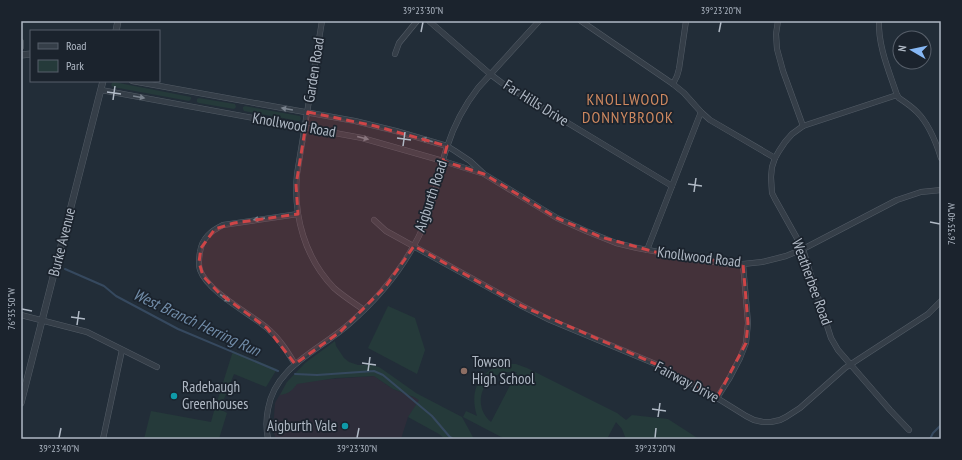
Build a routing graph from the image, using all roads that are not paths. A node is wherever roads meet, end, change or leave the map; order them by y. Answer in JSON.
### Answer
{"nodes":[{"id":1,"x":322,"y":21,"type":"edge"},
{"id":2,"x":417,"y":21,"type":"edge"},
{"id":3,"x":429,"y":21,"type":"edge"},
{"id":4,"x":539,"y":21,"type":"edge"},
{"id":5,"x":580,"y":21,"type":"edge"},
{"id":6,"x":686,"y":21,"type":"edge"},
{"id":7,"x":778,"y":21,"type":"edge"},
{"id":8,"x":879,"y":21,"type":"edge"},
{"id":9,"x":21,"y":42,"type":"edge"},
{"id":10,"x":21,"y":47,"type":"edge"},
{"id":11,"x":395,"y":54,"type":"dead end"},
{"id":12,"x":490,"y":74,"type":"junction"},
{"id":13,"x":103,"y":82,"type":"edge"},
{"id":14,"x":138,"y":82,"type":"edge"},
{"id":15,"x":673,"y":84,"type":"junction"},
{"id":16,"x":101,"y":90,"type":"junction"},
{"id":17,"x":897,"y":94,"type":"junction"},
{"id":18,"x":308,"y":112,"type":"junction"},
{"id":19,"x":701,"y":112,"type":"junction"},
{"id":20,"x":803,"y":126,"type":"junction"},
{"id":21,"x":305,"y":127,"type":"junction"},
{"id":22,"x":447,"y":146,"type":"junction"},
{"id":23,"x":775,"y":158,"type":"junction"},
{"id":24,"x":941,"y":158,"type":"edge"},
{"id":25,"x":443,"y":161,"type":"junction"},
{"id":26,"x":484,"y":174,"type":"junction"},
{"id":27,"x":672,"y":186,"type":"junction"},
{"id":28,"x":941,"y":190,"type":"edge"},
{"id":29,"x":298,"y":214,"type":"junction"},
{"id":30,"x":374,"y":220,"type":"dead end"},
{"id":31,"x":414,"y":246,"type":"junction"},
{"id":32,"x":803,"y":249,"type":"junction"},
{"id":33,"x":647,"y":250,"type":"junction"},
{"id":34,"x":743,"y":264,"type":"junction"},
{"id":35,"x":941,"y":300,"type":"edge"},
{"id":36,"x":364,"y":310,"type":"junction"},
{"id":37,"x":21,"y":315,"type":"edge"},
{"id":38,"x":42,"y":320,"type":"junction"},
{"id":39,"x":122,"y":350,"type":"junction"},
{"id":40,"x":295,"y":364,"type":"junction"},
{"id":41,"x":850,"y":364,"type":"junction"},
{"id":42,"x":157,"y":367,"type":"dead end"},
{"id":43,"x":717,"y":398,"type":"junction"},
{"id":44,"x":21,"y":403,"type":"edge"},
{"id":45,"x":909,"y":430,"type":"dead end"},
{"id":46,"x":103,"y":439,"type":"edge"},
{"id":47,"x":268,"y":439,"type":"edge"}],
"edges":[{"from":1,"to":18,"type":"street","name":"Garden Road"},
{"from":2,"to":11,"type":"street"},
{"from":3,"to":12,"type":"street","name":"Far Hills Drive"},
{"from":4,"to":12,"type":"street","name":"Aigburth Road"},
{"from":5,"to":15,"type":"street"},
{"from":6,"to":15,"type":"street"},
{"from":7,"to":20,"type":"street"},
{"from":8,"to":17,"type":"street"},
{"from":9,"to":10,"type":"street"},
{"from":12,"to":22,"type":"street","name":"Aigburth Road"},
{"from":12,"to":27,"type":"street","name":"Far Hills Drive"},
{"from":13,"to":16,"type":"street","name":"Burke Avenue"},
{"from":18,"to":14,"type":"street","name":"Knollwood Road","one_way":true},
{"from":15,"to":19,"type":"street"},
{"from":16,"to":21,"type":"street","name":"Knollwood Road","one_way":true},
{"from":16,"to":38,"type":"street","name":"Burke Avenue"},
{"from":17,"to":20,"type":"street","name":"Weatherbee Road"},
{"from":17,"to":24,"type":"street"},
{"from":18,"to":21,"type":"street","name":"Garden Road"},
{"from":22,"to":18,"type":"street","name":"Knollwood Road","one_way":true},
{"from":19,"to":23,"type":"street"},
{"from":19,"to":27,"type":"street"},
{"from":20,"to":23,"type":"street","name":"Weatherbee Road"},
{"from":21,"to":25,"type":"street","name":"Knollwood Road","one_way":true},
{"from":21,"to":29,"type":"street","name":"Garden Road"},
{"from":22,"to":25,"type":"street","name":"Aigburth Road"},
{"from":22,"to":26,"type":"street","name":"Knollwood Road"},
{"from":23,"to":32,"type":"street","name":"Weatherbee Road"},
{"from":25,"to":26,"type":"street","name":"Knollwood Road"},
{"from":25,"to":31,"type":"street","name":"Aigburth Road"},
{"from":26,"to":33,"type":"street","name":"Knollwood Road"},
{"from":27,"to":33,"type":"street"},
{"from":28,"to":32,"type":"street","name":"Knollwood Road"},
{"from":29,"to":36,"type":"street","name":"Garden Road"},
{"from":29,"to":40,"type":"street","one_way":true},
{"from":30,"to":31,"type":"street","name":"Fairway Drive"},
{"from":31,"to":36,"type":"street","name":"Aigburth Road"},
{"from":31,"to":43,"type":"street","name":"Fairway Drive"},
{"from":32,"to":34,"type":"street","name":"Knollwood Road"},
{"from":32,"to":41,"type":"street","name":"Weatherbee Road"},
{"from":33,"to":34,"type":"street","name":"Knollwood Road"},
{"from":34,"to":43,"type":"street"},
{"from":35,"to":41,"type":"street","name":"Fairway Drive"},
{"from":36,"to":40,"type":"street","name":"Aigburth Road"},
{"from":37,"to":38,"type":"street"},
{"from":38,"to":39,"type":"street"},
{"from":38,"to":44,"type":"street","name":"Burke Avenue"},
{"from":39,"to":42,"type":"street"},
{"from":39,"to":46,"type":"street"},
{"from":40,"to":47,"type":"street","name":"Aigburth Road"},
{"from":41,"to":43,"type":"street","name":"Fairway Drive"},
{"from":41,"to":45,"type":"street","name":"Weatherbee Road"}]}
